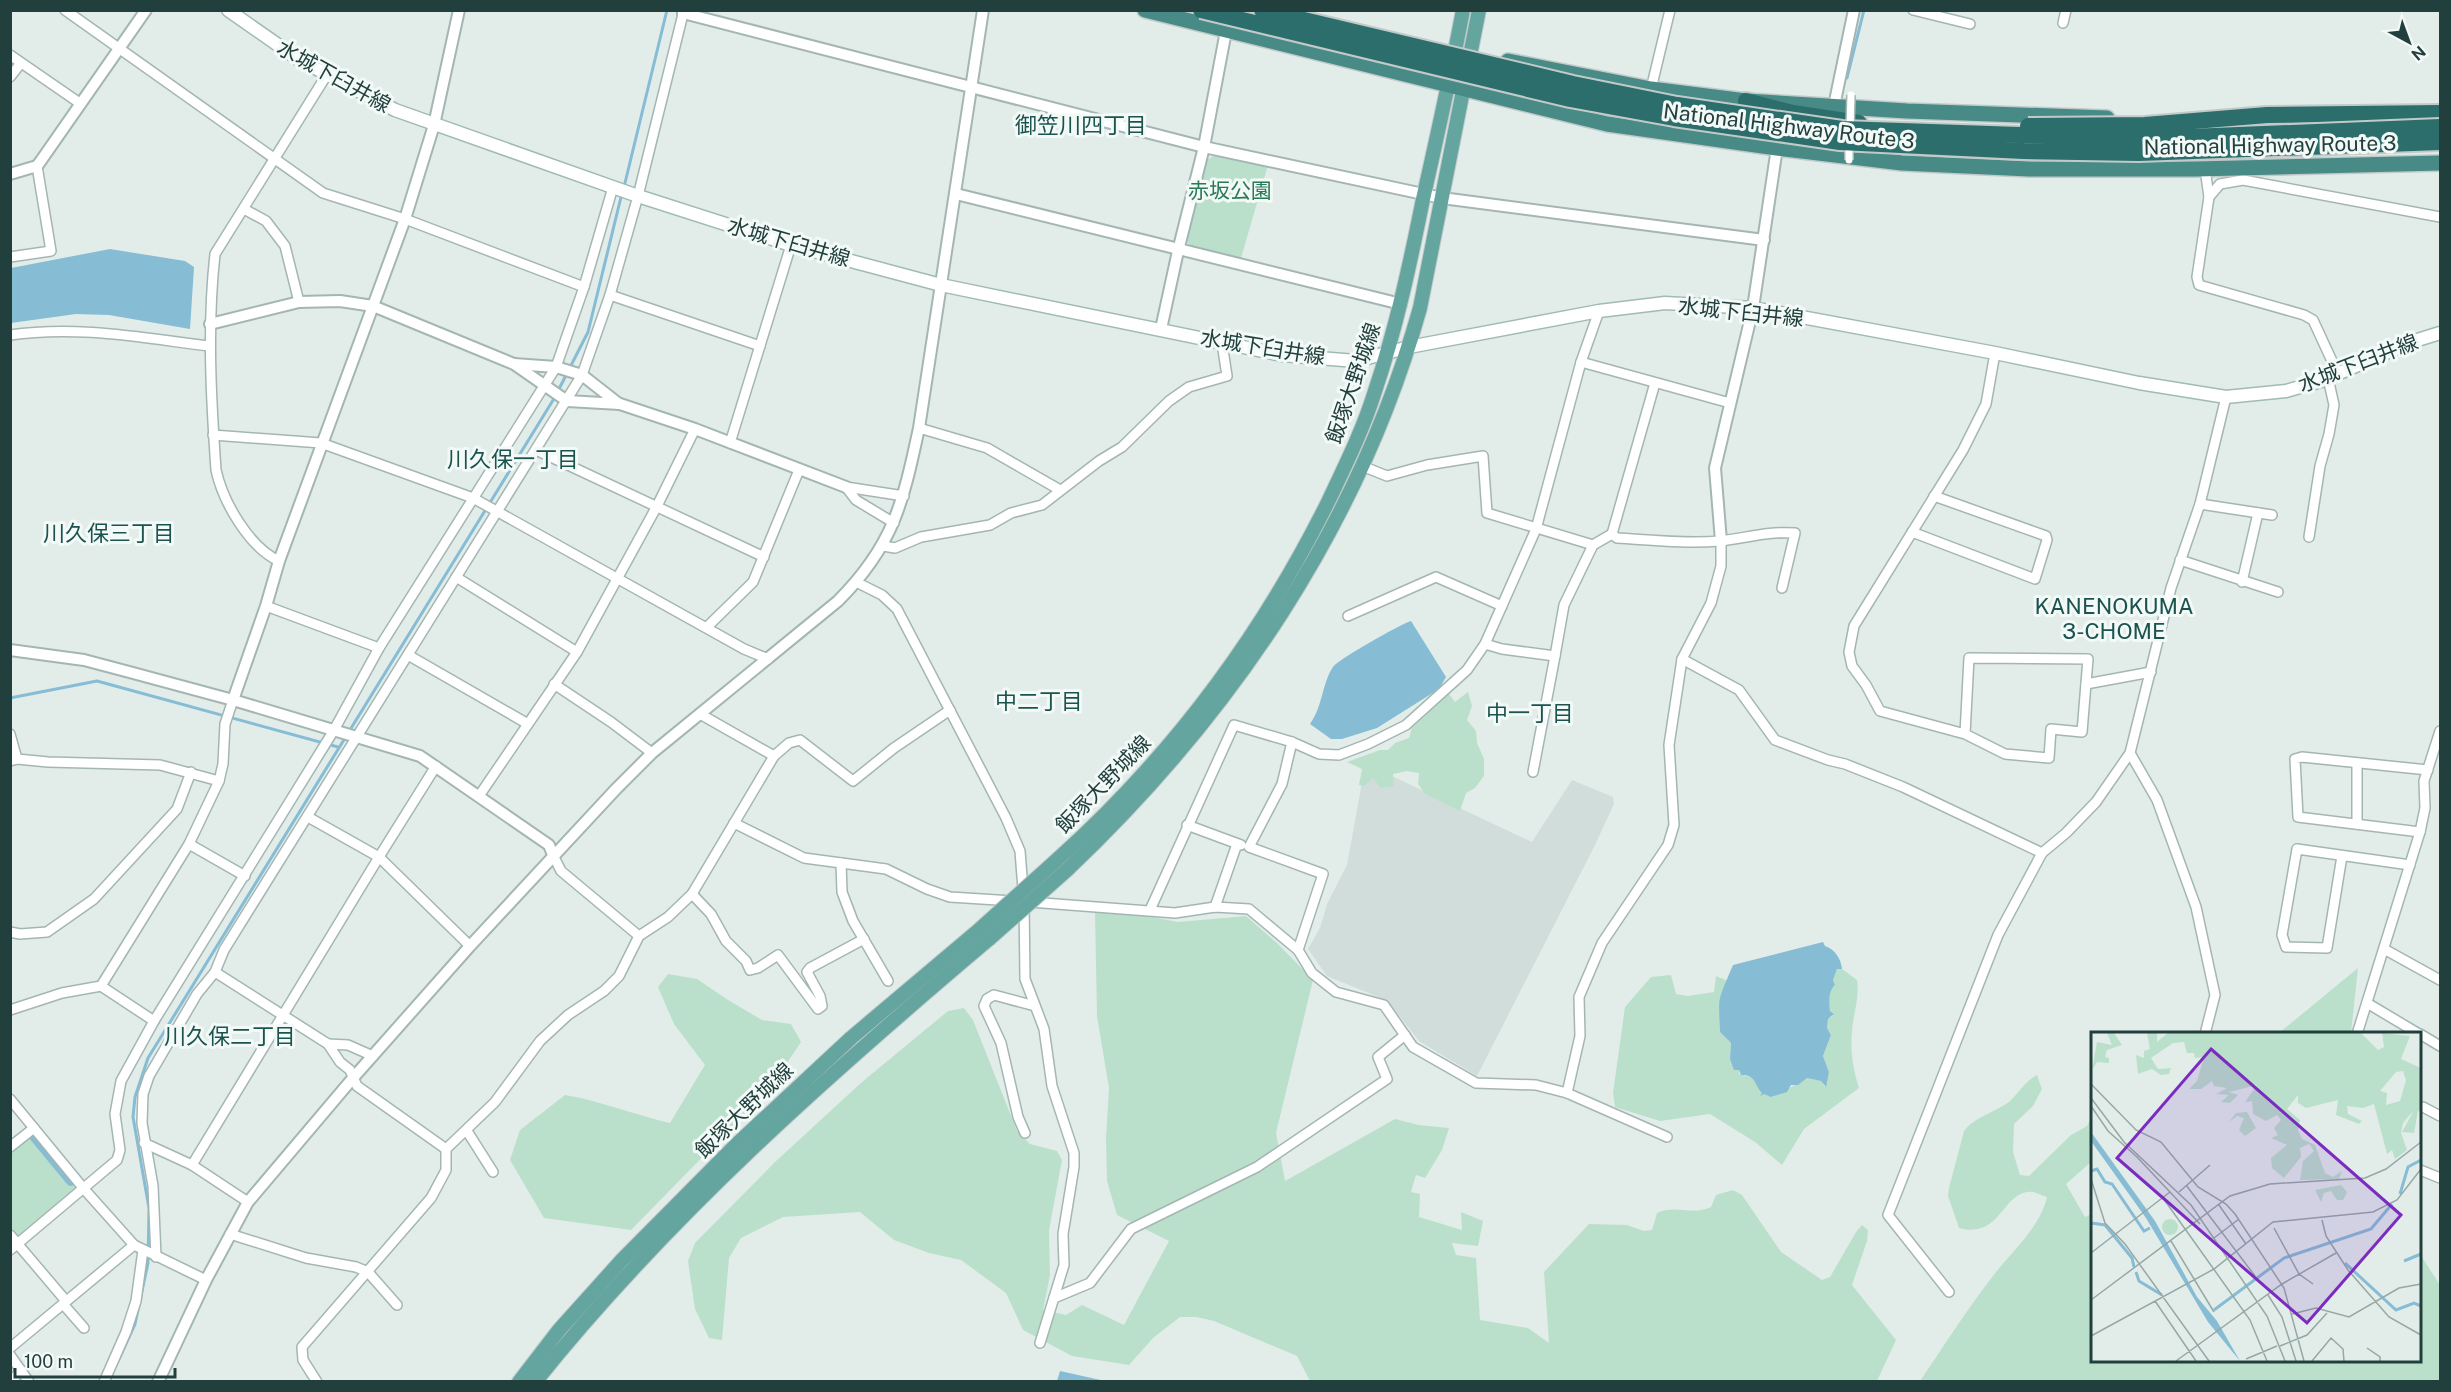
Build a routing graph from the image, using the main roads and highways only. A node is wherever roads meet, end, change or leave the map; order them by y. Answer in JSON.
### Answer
{"nodes":[{"id":1,"x":228,"y":10,"type":"edge"},
{"id":2,"x":1146,"y":10,"type":"edge"},
{"id":3,"x":1201,"y":10,"type":"edge"},
{"id":4,"x":1262,"y":10,"type":"edge"},
{"id":5,"x":1291,"y":10,"type":"edge"},
{"id":6,"x":1463,"y":10,"type":"edge"},
{"id":7,"x":1479,"y":10,"type":"edge"},
{"id":8,"x":1456,"y":49,"type":"junction"},
{"id":9,"x":1471,"y":53,"type":"junction"},
{"id":10,"x":1448,"y":84,"type":"junction"},
{"id":11,"x":1464,"y":88,"type":"junction"},
{"id":12,"x":1746,"y":100,"type":"junction"},
{"id":13,"x":2440,"y":113,"type":"edge"},
{"id":14,"x":2440,"y":127,"type":"edge"},
{"id":15,"x":2440,"y":134,"type":"edge"},
{"id":16,"x":2440,"y":142,"type":"edge"},
{"id":17,"x":2440,"y":163,"type":"edge"},
{"id":18,"x":2440,"y":333,"type":"edge"},
{"id":19,"x":1409,"y":347,"type":"junction"},
{"id":20,"x":1387,"y":352,"type":"junction"},
{"id":21,"x":1063,"y":863,"type":"junction"},
{"id":22,"x":985,"y":934,"type":"junction"},
{"id":23,"x":519,"y":1382,"type":"edge"},
{"id":24,"x":535,"y":1382,"type":"edge"}],
"edges":[{"from":1,"to":20,"type":"main road","name":"水城下臼井線"},
{"from":2,"to":10,"type":"highway","name":"National Highway Route 3"},
{"from":3,"to":16,"type":"highway","bridge":true},
{"from":4,"to":14,"type":"highway","bridge":true},
{"from":5,"to":8,"type":"highway","name":"National Highway Route 3"},
{"from":6,"to":8,"type":"main road","name":"飯塚大野城線"},
{"from":7,"to":9,"type":"main road","name":"飯塚大野城線"},
{"from":8,"to":9,"type":"highway","name":"National Highway Route 3"},
{"from":8,"to":10,"type":"main road","name":"飯塚大野城線"},
{"from":9,"to":11,"type":"main road","name":"飯塚大野城線"},
{"from":9,"to":12,"type":"highway","name":"National Highway Route 3"},
{"from":10,"to":11,"type":"highway","name":"National Highway Route 3"},
{"from":10,"to":20,"type":"main road","name":"飯塚大野城線"},
{"from":11,"to":17,"type":"highway","name":"National Highway Route 3"},
{"from":11,"to":19,"type":"main road","name":"飯塚大野城線"},
{"from":12,"to":13,"type":"highway","bridge":true},
{"from":12,"to":15,"type":"highway","name":"National Highway Route 3"},
{"from":18,"to":19,"type":"main road","name":"水城下臼井線"},
{"from":19,"to":20,"type":"main road","name":"水城下臼井線"},
{"from":19,"to":21,"type":"main road","name":"飯塚大野城線"},
{"from":20,"to":21,"type":"main road","name":"飯塚大野城線"},
{"from":21,"to":22,"type":"main road","name":"飯塚大野城線","bridge":true},
{"from":22,"to":23,"type":"main road","name":"飯塚大野城線"},
{"from":22,"to":24,"type":"main road","name":"飯塚大野城線"}]}
